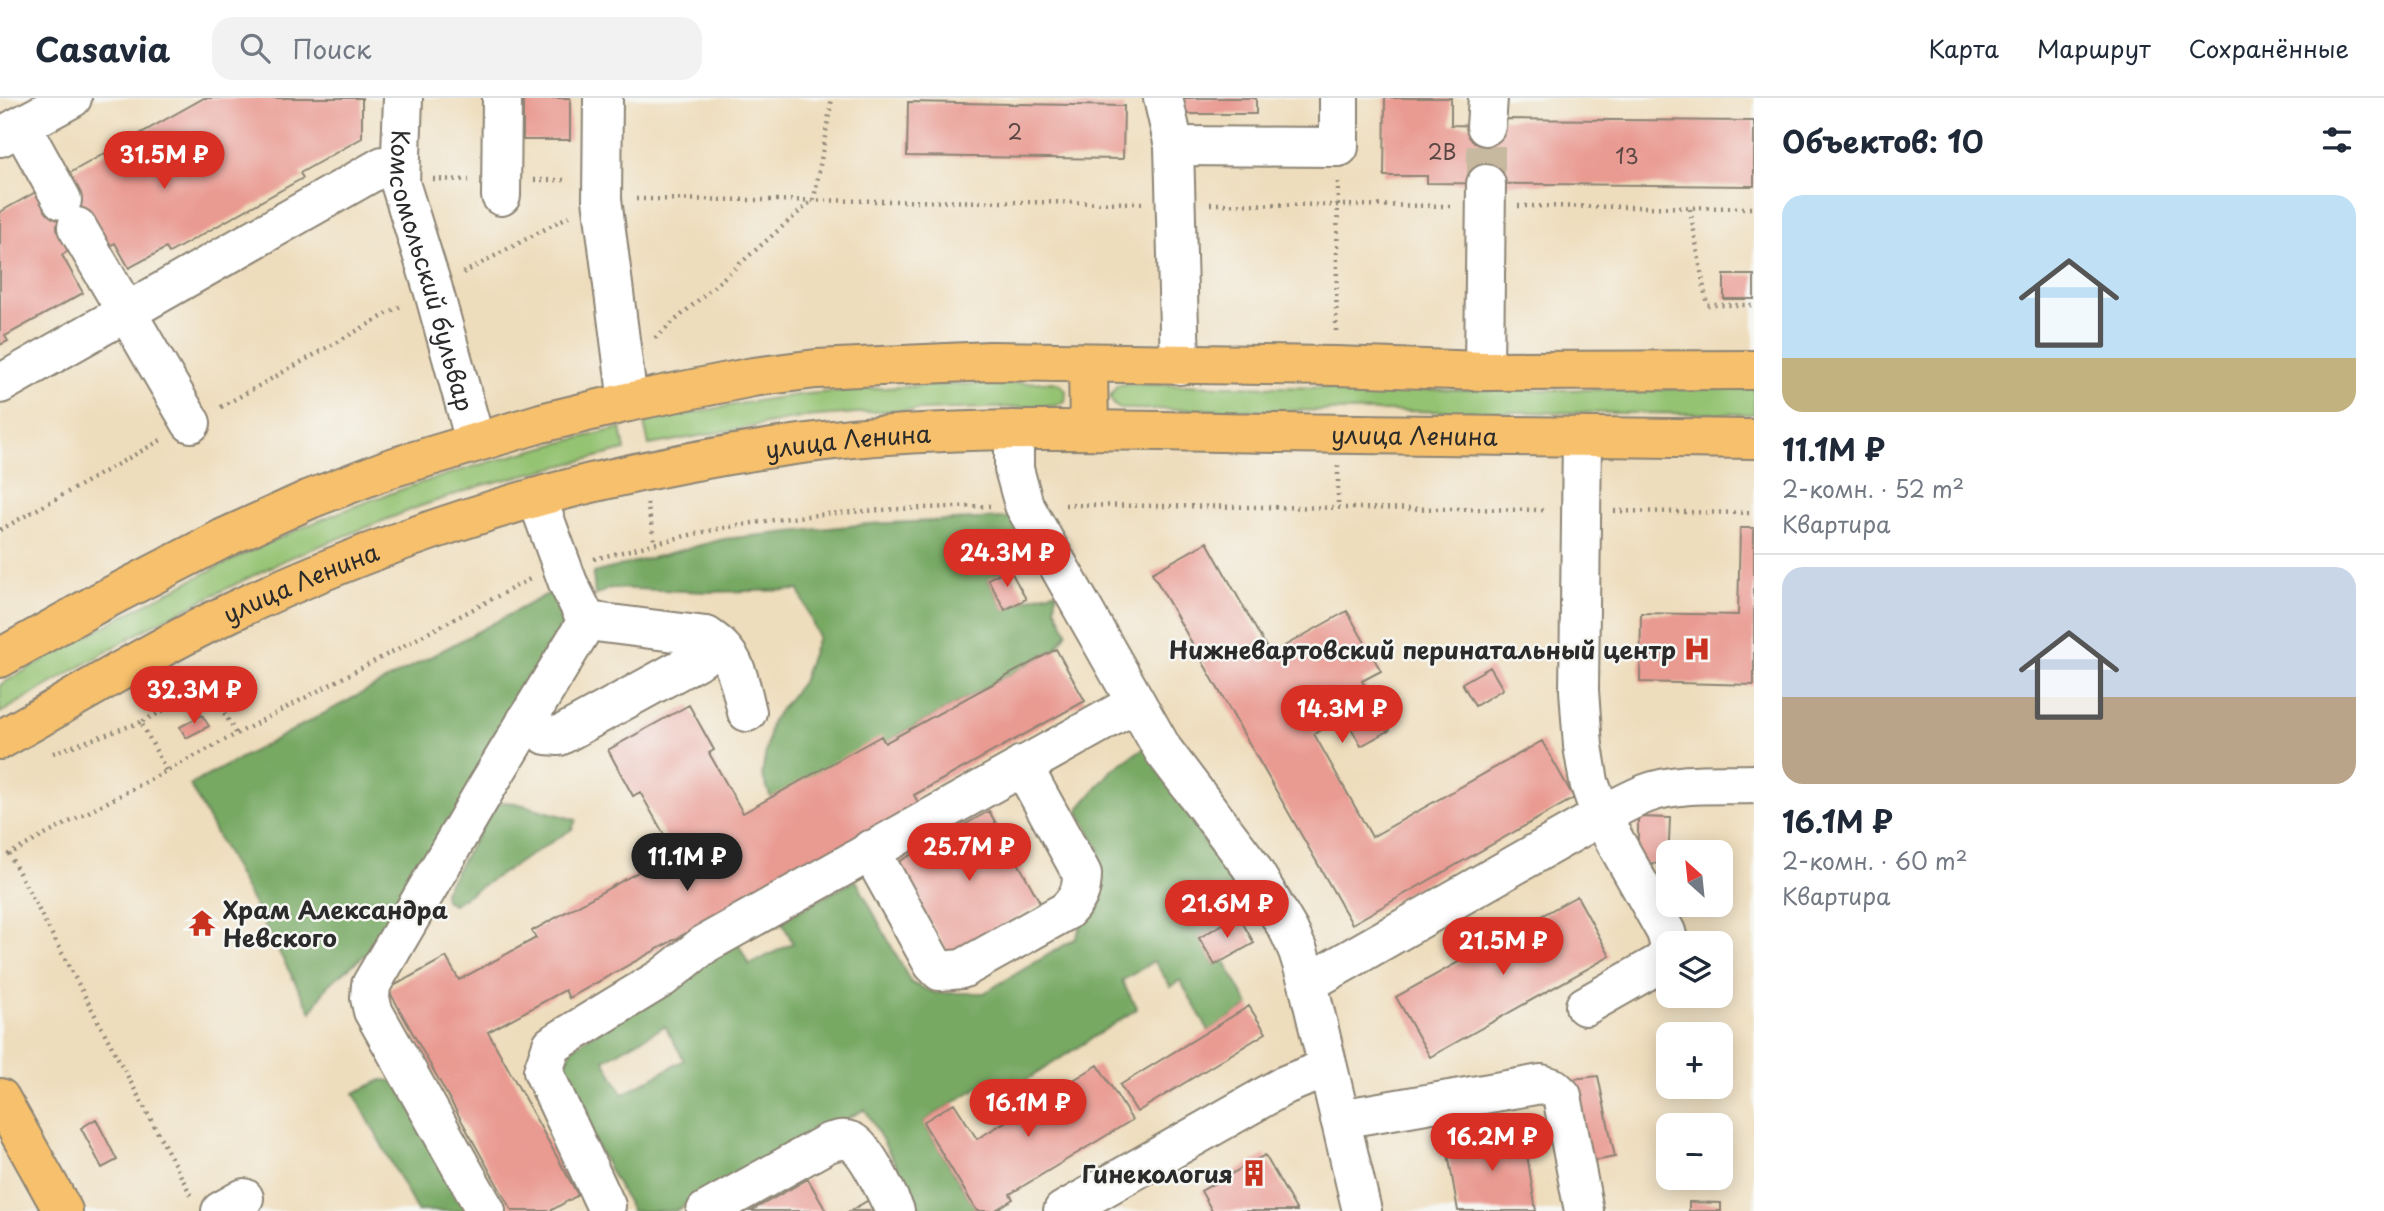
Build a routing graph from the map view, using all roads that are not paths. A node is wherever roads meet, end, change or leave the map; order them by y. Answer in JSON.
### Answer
{"nodes":[{"id":1,"x":72,"y":98,"type":"edge"},
{"id":2,"x":403,"y":98,"type":"edge"},
{"id":3,"x":502,"y":98,"type":"edge"},
{"id":4,"x":603,"y":98,"type":"edge"},
{"id":5,"x":1163,"y":98,"type":"edge"},
{"id":6,"x":1339,"y":98,"type":"edge"},
{"id":7,"x":10,"y":132,"type":"edge"},
{"id":8,"x":1174,"y":146,"type":"junction"},
{"id":9,"x":400,"y":165,"type":"junction"},
{"id":10,"x":1486,"y":184,"type":"tunnel mouth"},
{"id":11,"x":501,"y":196,"type":"dead end"},
{"id":12,"x":127,"y":313,"type":"junction"},
{"id":13,"x":1088,"y":364,"type":"junction"},
{"id":14,"x":1180,"y":365,"type":"junction"},
{"id":15,"x":1754,"y":370,"type":"edge"},
{"id":16,"x":1484,"y":371,"type":"junction"},
{"id":17,"x":0,"y":384,"type":"edge"},
{"id":18,"x":625,"y":384,"type":"junction"},
{"id":19,"x":191,"y":423,"type":"dead end"},
{"id":20,"x":1014,"y":430,"type":"junction"},
{"id":21,"x":1089,"y":430,"type":"junction"},
{"id":22,"x":1582,"y":437,"type":"junction"},
{"id":23,"x":1754,"y":439,"type":"edge"},
{"id":24,"x":475,"y":441,"type":"junction"},
{"id":25,"x":537,"y":498,"type":"junction"},
{"id":26,"x":587,"y":621,"type":"junction"},
{"id":27,"x":706,"y":636,"type":"junction"},
{"id":28,"x":0,"y":658,"type":"edge"},
{"id":29,"x":1136,"y":703,"type":"junction"},
{"id":30,"x":747,"y":712,"type":"dead end"},
{"id":31,"x":526,"y":721,"type":"junction"},
{"id":32,"x":0,"y":740,"type":"edge"},
{"id":33,"x":1023,"y":765,"type":"junction"},
{"id":34,"x":1754,"y":784,"type":"edge"},
{"id":35,"x":1601,"y":816,"type":"junction"},
{"id":36,"x":870,"y":850,"type":"junction"},
{"id":37,"x":1665,"y":931,"type":"edge"},
{"id":38,"x":1656,"y":965,"type":"edge"},
{"id":39,"x":1308,"y":982,"type":"junction"},
{"id":40,"x":1585,"y":1006,"type":"dead end"},
{"id":41,"x":1327,"y":1068,"type":"junction"},
{"id":42,"x":0,"y":1098,"type":"edge"},
{"id":43,"x":1340,"y":1119,"type":"junction"},
{"id":44,"x":604,"y":1209,"type":"edge"},
{"id":45,"x":63,"y":1211,"type":"edge"},
{"id":46,"x":486,"y":1211,"type":"edge"},
{"id":47,"x":706,"y":1211,"type":"edge"},
{"id":48,"x":895,"y":1211,"type":"edge"},
{"id":49,"x":1063,"y":1211,"type":"edge"},
{"id":50,"x":1363,"y":1211,"type":"edge"},
{"id":51,"x":1584,"y":1211,"type":"edge"}],
"edges":[{"from":1,"to":7,"type":"street"},
{"from":2,"to":9,"type":"street","name":"Комсомольский бульвар"},
{"from":3,"to":11,"type":"street"},
{"from":4,"to":18,"type":"street"},
{"from":5,"to":8,"type":"street"},
{"from":6,"to":8,"type":"street"},
{"from":7,"to":12,"type":"street"},
{"from":8,"to":14,"type":"street"},
{"from":9,"to":12,"type":"street"},
{"from":9,"to":24,"type":"street","name":"Комсомольский бульвар"},
{"from":10,"to":16,"type":"street"},
{"from":12,"to":17,"type":"street"},
{"from":12,"to":19,"type":"street"},
{"from":13,"to":14,"type":"main road"},
{"from":13,"to":18,"type":"main road"},
{"from":13,"to":21,"type":"main road"},
{"from":14,"to":16,"type":"main road"},
{"from":15,"to":16,"type":"main road"},
{"from":18,"to":24,"type":"main road"},
{"from":20,"to":21,"type":"main road","name":"улица Ленина"},
{"from":20,"to":25,"type":"main road","name":"улица Ленина"},
{"from":20,"to":29,"type":"street"},
{"from":21,"to":22,"type":"main road","name":"улица Ленина"},
{"from":22,"to":23,"type":"main road","name":"улица Ленина"},
{"from":22,"to":35,"type":"street"},
{"from":24,"to":28,"type":"main road"},
{"from":25,"to":26,"type":"street"},
{"from":25,"to":32,"type":"main road","name":"улица Ленина"},
{"from":26,"to":27,"type":"street"},
{"from":26,"to":31,"type":"street"},
{"from":27,"to":30,"type":"street"},
{"from":27,"to":31,"type":"street"},
{"from":29,"to":33,"type":"street"},
{"from":29,"to":39,"type":"street"},
{"from":31,"to":46,"type":"street"},
{"from":33,"to":36,"type":"street"},
{"from":33,"to":36,"type":"street"},
{"from":34,"to":35,"type":"street"},
{"from":35,"to":37,"type":"street"},
{"from":35,"to":39,"type":"street"},
{"from":36,"to":44,"type":"street"},
{"from":38,"to":40,"type":"street"},
{"from":39,"to":41,"type":"street"},
{"from":41,"to":43,"type":"street"},
{"from":41,"to":49,"type":"street"},
{"from":42,"to":45,"type":"main road"},
{"from":43,"to":50,"type":"street"},
{"from":43,"to":51,"type":"street"},
{"from":47,"to":48,"type":"street"}]}
